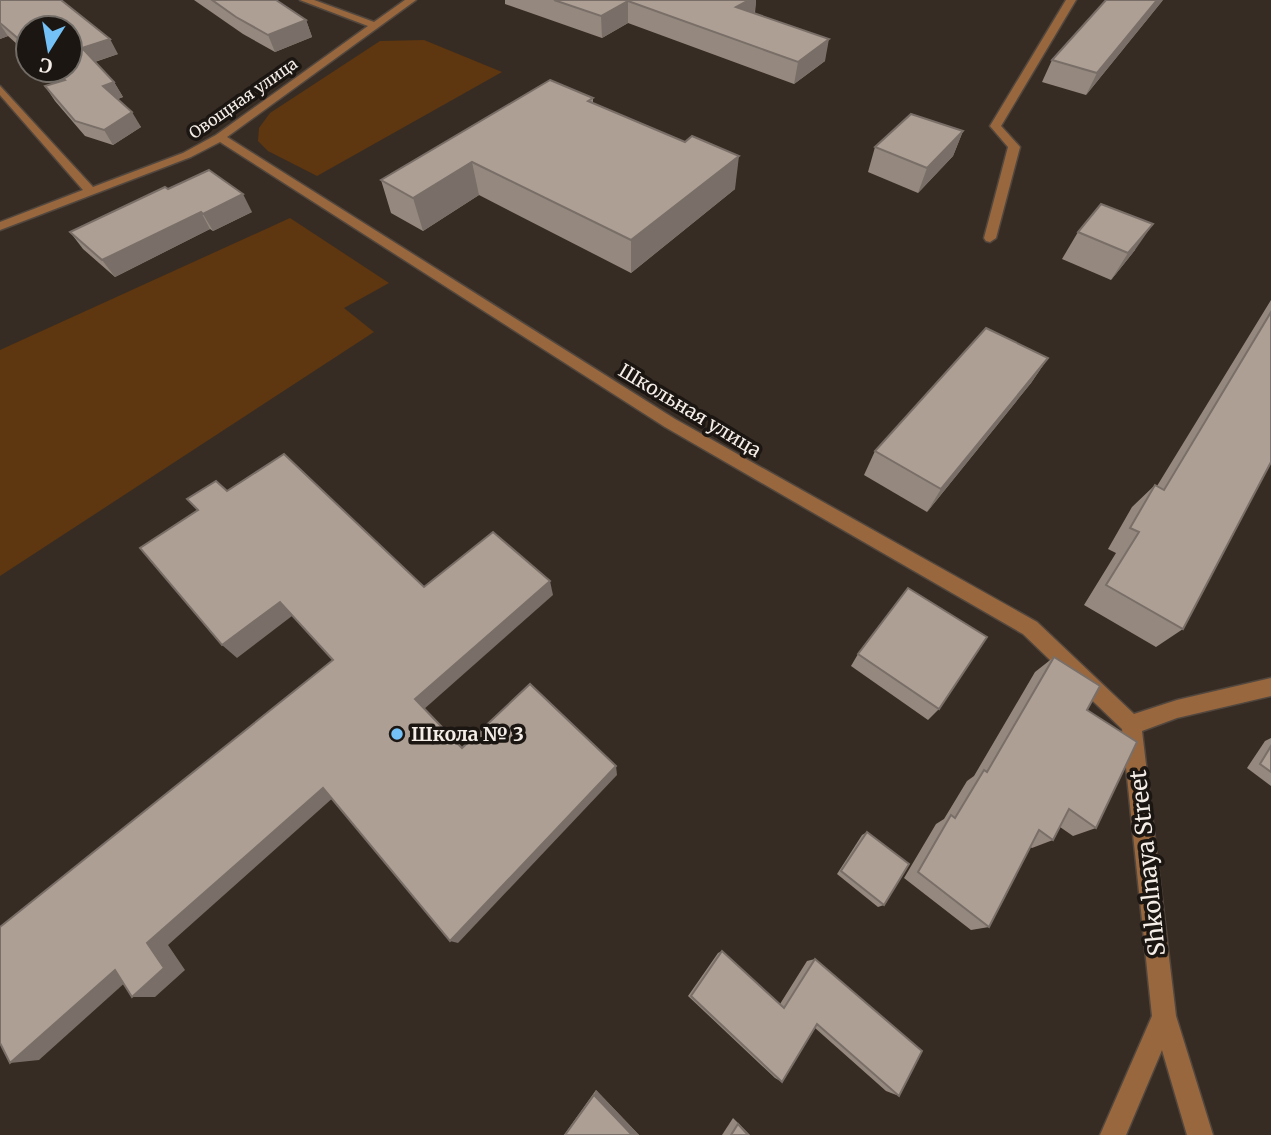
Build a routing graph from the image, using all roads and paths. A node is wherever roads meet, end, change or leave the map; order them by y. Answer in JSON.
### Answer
{"nodes":[{"id":1,"x":305,"y":0,"type":"edge"},
{"id":2,"x":411,"y":0,"type":"edge"},
{"id":3,"x":1071,"y":0,"type":"edge"},
{"id":4,"x":373,"y":25,"type":"junction"},
{"id":5,"x":0,"y":89,"type":"edge"},
{"id":6,"x":219,"y":137,"type":"junction"},
{"id":7,"x":91,"y":192,"type":"junction"},
{"id":8,"x":0,"y":226,"type":"edge"},
{"id":9,"x":990,"y":238,"type":"dead end"},
{"id":10,"x":1271,"y":687,"type":"edge"},
{"id":11,"x":1131,"y":725,"type":"junction"},
{"id":12,"x":1164,"y":1016,"type":"junction"},
{"id":13,"x":1113,"y":1135,"type":"edge"},
{"id":14,"x":1200,"y":1135,"type":"edge"}],
"edges":[{"from":1,"to":4,"type":"street"},
{"from":2,"to":4,"type":"street","name":"Овощная улица"},
{"from":3,"to":9,"type":"street"},
{"from":4,"to":6,"type":"street","name":"Овощная улица"},
{"from":5,"to":7,"type":"street"},
{"from":6,"to":7,"type":"street","name":"Овощная улица"},
{"from":6,"to":11,"type":"street","name":"Школьная улица"},
{"from":7,"to":8,"type":"street","name":"Овощная улица"},
{"from":10,"to":11,"type":"street"},
{"from":11,"to":12,"type":"street","name":"Shkolnaya Street"},
{"from":12,"to":13,"type":"street","name":"Shkolnaya Street"},
{"from":12,"to":14,"type":"street"}]}
